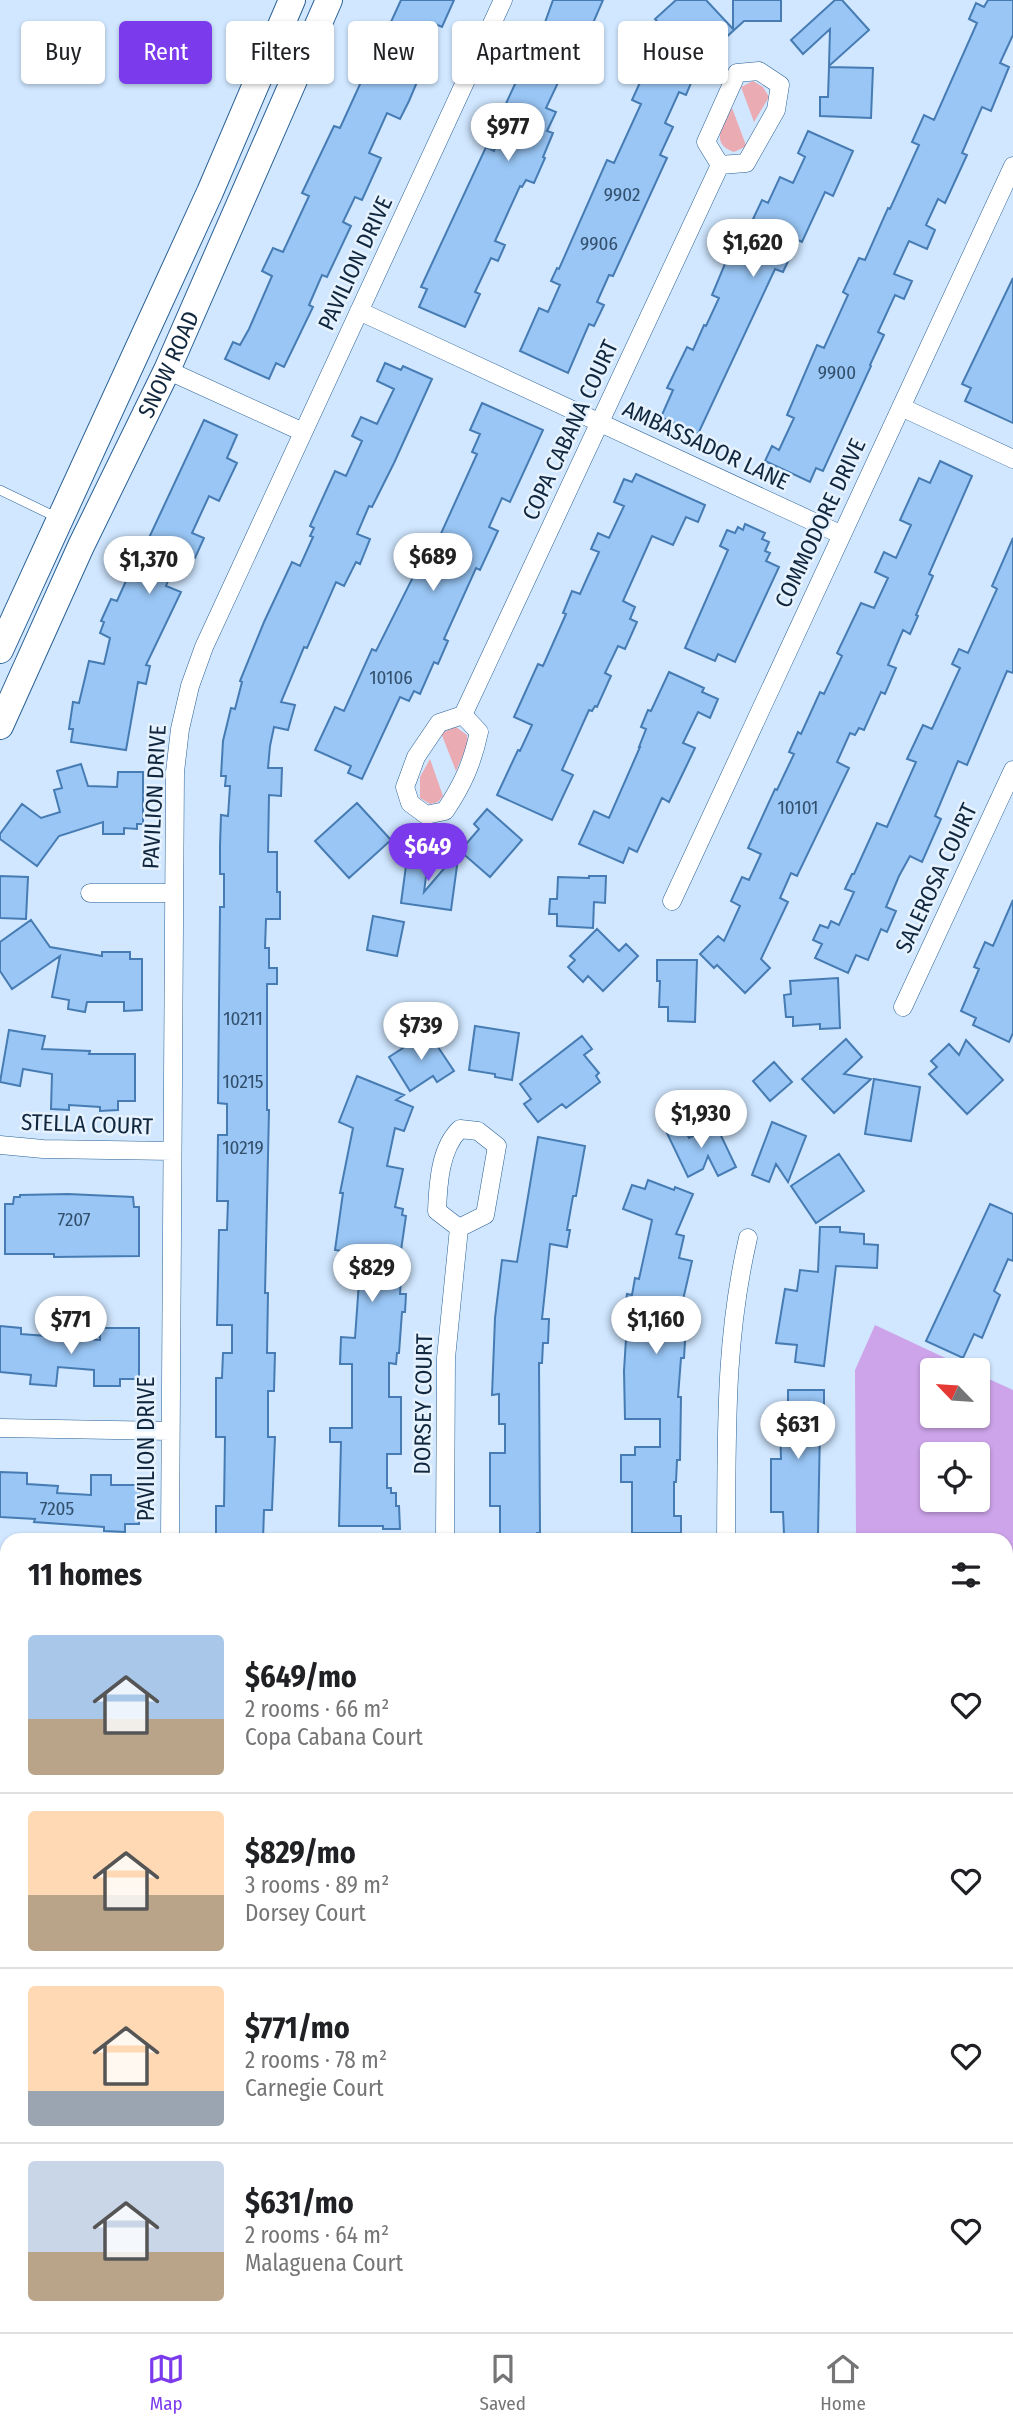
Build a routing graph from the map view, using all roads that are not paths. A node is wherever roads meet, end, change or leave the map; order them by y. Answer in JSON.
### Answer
{"nodes":[{"id":1,"x":292,"y":0,"type":"edge"},
{"id":2,"x":329,"y":0,"type":"edge"},
{"id":3,"x":503,"y":0,"type":"edge"},
{"id":4,"x":720,"y":165,"type":"junction"},
{"id":5,"x":1013,"y":166,"type":"edge"},
{"id":6,"x":210,"y":192,"type":"junction"},
{"id":7,"x":359,"y":311,"type":"junction"},
{"id":8,"x":167,"y":370,"type":"junction"},
{"id":9,"x":901,"y":407,"type":"junction"},
{"id":10,"x":600,"y":423,"type":"junction"},
{"id":11,"x":303,"y":432,"type":"junction"},
{"id":12,"x":1013,"y":459,"type":"edge"},
{"id":13,"x":0,"y":489,"type":"edge"},
{"id":14,"x":56,"y":527,"type":"junction"},
{"id":15,"x":842,"y":535,"type":"junction"},
{"id":16,"x":82,"y":546,"type":"junction"},
{"id":17,"x":0,"y":650,"type":"edge"},
{"id":18,"x":463,"y":715,"type":"junction"},
{"id":19,"x":0,"y":726,"type":"edge"},
{"id":20,"x":1013,"y":770,"type":"edge"},
{"id":21,"x":90,"y":893,"type":"dead end"},
{"id":22,"x":174,"y":893,"type":"junction"},
{"id":23,"x":672,"y":901,"type":"dead end"},
{"id":24,"x":903,"y":1007,"type":"dead end"},
{"id":25,"x":0,"y":1144,"type":"edge"},
{"id":26,"x":172,"y":1151,"type":"junction"},
{"id":27,"x":458,"y":1228,"type":"junction"},
{"id":28,"x":748,"y":1238,"type":"dead end"},
{"id":29,"x":0,"y":1428,"type":"edge"},
{"id":30,"x":170,"y":1431,"type":"junction"},
{"id":31,"x":170,"y":1533,"type":"edge"},
{"id":32,"x":445,"y":1533,"type":"edge"},
{"id":33,"x":726,"y":1533,"type":"edge"}],
"edges":[{"from":1,"to":6,"type":"main road","name":"SNOW ROAD"},
{"from":2,"to":8,"type":"main road","name":"SNOW ROAD"},
{"from":3,"to":7,"type":"street","name":"PAVILION DRIVE"},
{"from":4,"to":4,"type":"street"},
{"from":4,"to":10,"type":"street","name":"COPA CABANA COURT"},
{"from":5,"to":9,"type":"street","name":"COMMODORE DRIVE"},
{"from":6,"to":8,"type":"main road"},
{"from":6,"to":14,"type":"main road","name":"SNOW ROAD"},
{"from":7,"to":10,"type":"street","name":"AMBASSADOR LANE"},
{"from":7,"to":11,"type":"street","name":"PAVILION DRIVE"},
{"from":8,"to":11,"type":"street"},
{"from":8,"to":16,"type":"main road","name":"SNOW ROAD"},
{"from":9,"to":12,"type":"street"},
{"from":9,"to":15,"type":"street","name":"COMMODORE DRIVE"},
{"from":10,"to":15,"type":"street","name":"AMBASSADOR LANE"},
{"from":10,"to":18,"type":"street","name":"COPA CABANA COURT"},
{"from":11,"to":22,"type":"street","name":"PAVILION DRIVE"},
{"from":13,"to":14,"type":"lane"},
{"from":14,"to":16,"type":"main road"},
{"from":14,"to":17,"type":"main road","name":"SNOW ROAD"},
{"from":15,"to":23,"type":"street","name":"COMMODORE DRIVE"},
{"from":16,"to":19,"type":"main road","name":"SNOW ROAD"},
{"from":18,"to":18,"type":"street"},
{"from":20,"to":24,"type":"street","name":"SALEROSA COURT"},
{"from":21,"to":22,"type":"street"},
{"from":22,"to":26,"type":"street","name":"PAVILION DRIVE"},
{"from":25,"to":26,"type":"street","name":"STELLA COURT"},
{"from":26,"to":30,"type":"street","name":"PAVILION DRIVE"},
{"from":27,"to":27,"type":"street"},
{"from":27,"to":32,"type":"street","name":"DORSEY COURT"},
{"from":28,"to":33,"type":"street"},
{"from":29,"to":30,"type":"street"},
{"from":30,"to":31,"type":"street","name":"PAVILION DRIVE"}]}
